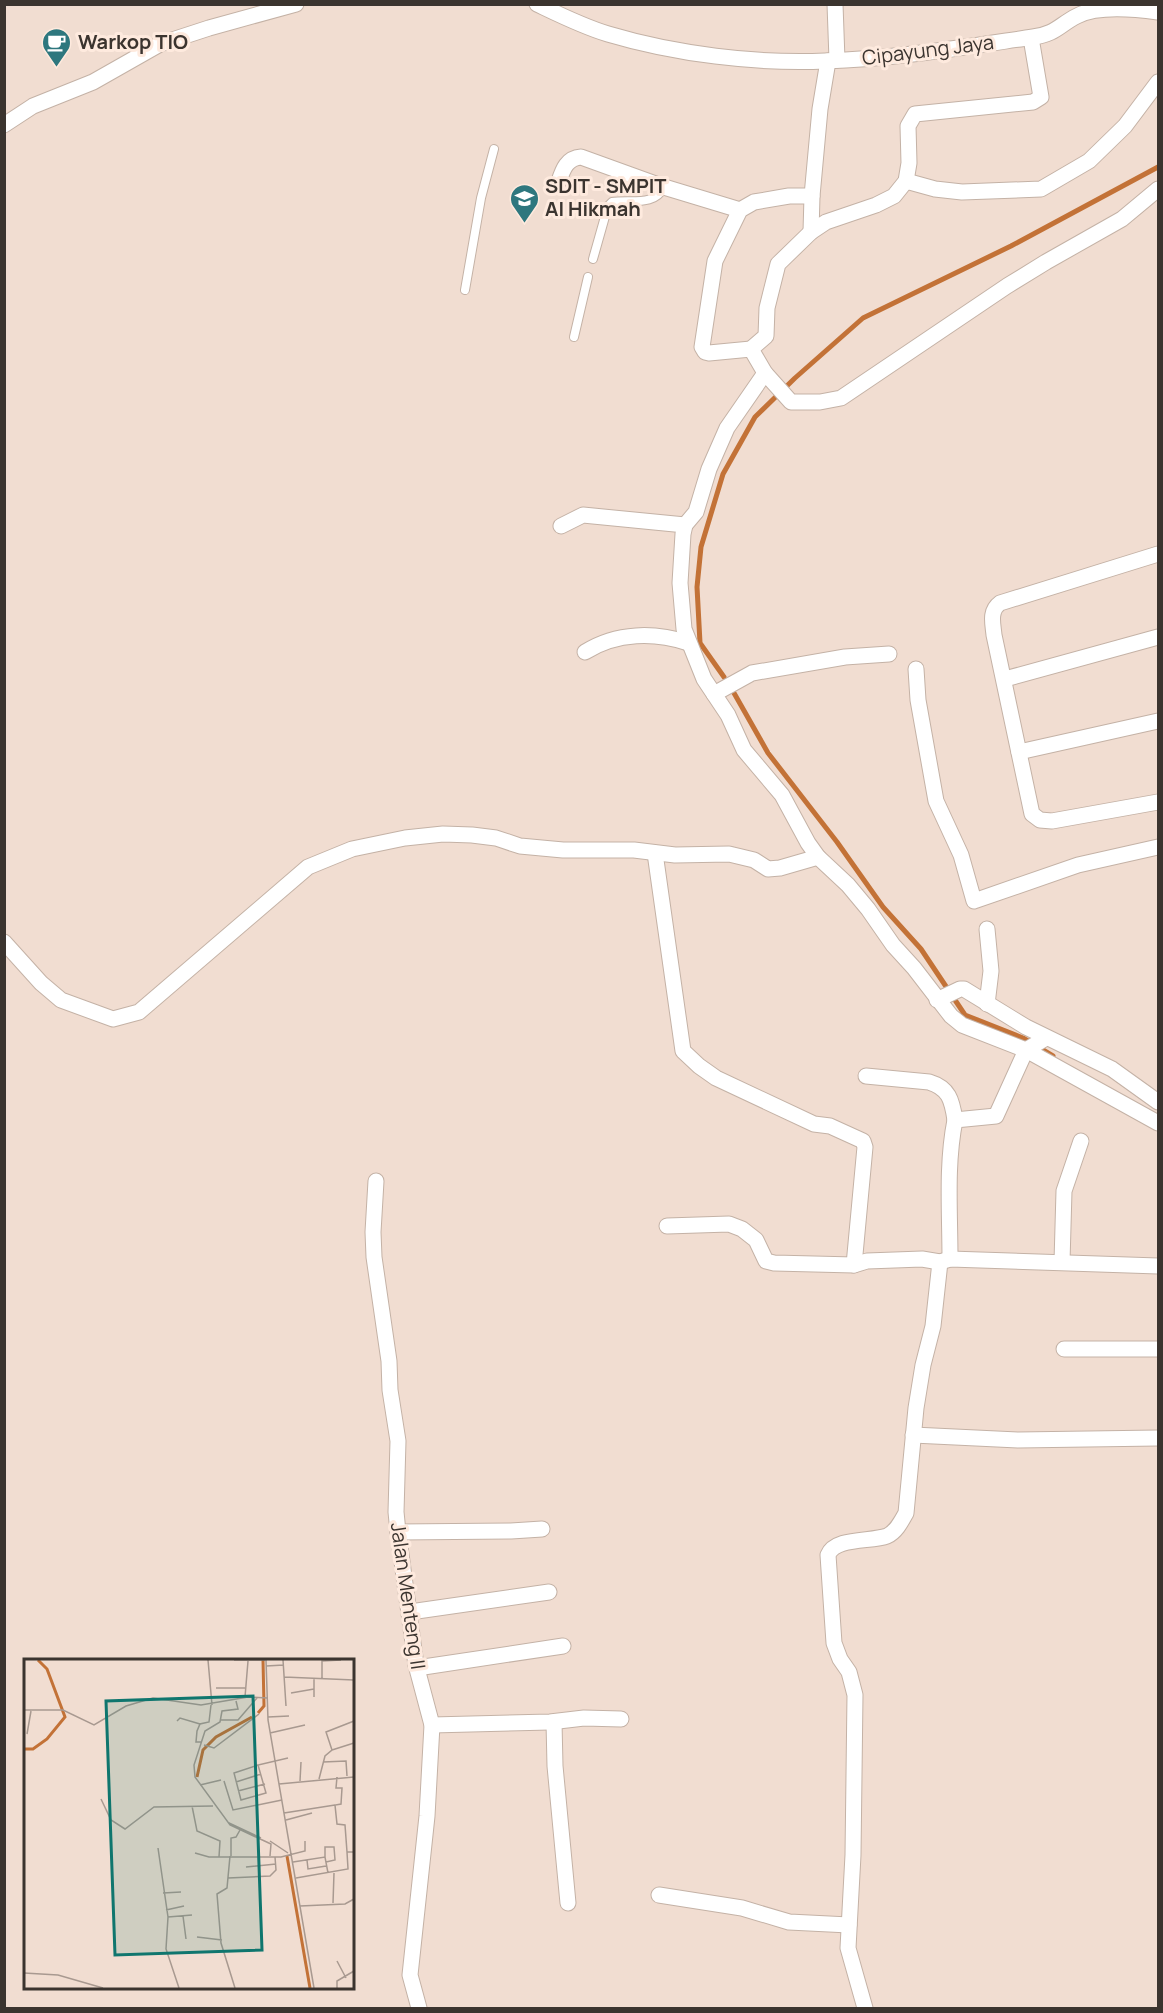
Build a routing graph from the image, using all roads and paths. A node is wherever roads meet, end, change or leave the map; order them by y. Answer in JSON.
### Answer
{"nodes":[{"id":1,"x":296,"y":4,"type":"edge"},
{"id":2,"x":537,"y":4,"type":"edge"},
{"id":3,"x":835,"y":4,"type":"edge"},
{"id":4,"x":1099,"y":8,"type":"edge"},
{"id":5,"x":1158,"y":12,"type":"edge"},
{"id":6,"x":1031,"y":38,"type":"junction"},
{"id":7,"x":832,"y":61,"type":"junction"},
{"id":8,"x":1158,"y":82,"type":"edge"},
{"id":9,"x":4,"y":125,"type":"edge"},
{"id":10,"x":494,"y":149,"type":"dead end"},
{"id":11,"x":559,"y":181,"type":"dead end"},
{"id":12,"x":906,"y":181,"type":"junction"},
{"id":13,"x":664,"y":187,"type":"junction"},
{"id":14,"x":1158,"y":189,"type":"edge"},
{"id":15,"x":812,"y":195,"type":"junction"},
{"id":16,"x":740,"y":210,"type":"junction"},
{"id":17,"x":811,"y":232,"type":"junction"},
{"id":18,"x":592,"y":259,"type":"dead end"},
{"id":19,"x":588,"y":277,"type":"dead end"},
{"id":20,"x":465,"y":290,"type":"dead end"},
{"id":21,"x":574,"y":337,"type":"dead end"},
{"id":22,"x":751,"y":349,"type":"junction"},
{"id":23,"x":769,"y":377,"type":"junction"},
{"id":24,"x":685,"y":525,"type":"junction"},
{"id":25,"x":561,"y":526,"type":"dead end"},
{"id":26,"x":1158,"y":554,"type":"edge"},
{"id":27,"x":1158,"y":637,"type":"edge"},
{"id":28,"x":688,"y":643,"type":"junction"},
{"id":29,"x":585,"y":652,"type":"dead end"},
{"id":30,"x":889,"y":654,"type":"dead end"},
{"id":31,"x":916,"y":669,"type":"dead end"},
{"id":32,"x":1005,"y":679,"type":"junction"},
{"id":33,"x":714,"y":694,"type":"junction"},
{"id":34,"x":1158,"y":722,"type":"edge"},
{"id":35,"x":1019,"y":752,"type":"junction"},
{"id":36,"x":1158,"y":802,"type":"edge"},
{"id":37,"x":1158,"y":847,"type":"edge"},
{"id":38,"x":655,"y":854,"type":"junction"},
{"id":39,"x":818,"y":856,"type":"junction"},
{"id":40,"x":987,"y":929,"type":"dead end"},
{"id":41,"x":4,"y":942,"type":"edge"},
{"id":42,"x":946,"y":996,"type":"junction"},
{"id":43,"x":987,"y":1004,"type":"junction"},
{"id":44,"x":1036,"y":1045,"type":"junction"},
{"id":45,"x":866,"y":1076,"type":"dead end"},
{"id":46,"x":1158,"y":1101,"type":"edge"},
{"id":47,"x":955,"y":1120,"type":"junction"},
{"id":48,"x":1158,"y":1123,"type":"edge"},
{"id":49,"x":1081,"y":1141,"type":"dead end"},
{"id":50,"x":376,"y":1181,"type":"dead end"},
{"id":51,"x":667,"y":1226,"type":"dead end"},
{"id":52,"x":945,"y":1260,"type":"junction"},
{"id":53,"x":1062,"y":1262,"type":"junction"},
{"id":54,"x":854,"y":1265,"type":"junction"},
{"id":55,"x":1158,"y":1266,"type":"edge"},
{"id":56,"x":1064,"y":1349,"type":"dead end"},
{"id":57,"x":1158,"y":1349,"type":"edge"},
{"id":58,"x":913,"y":1434,"type":"junction"},
{"id":59,"x":1158,"y":1438,"type":"edge"},
{"id":60,"x":542,"y":1529,"type":"dead end"},
{"id":61,"x":398,"y":1532,"type":"junction"},
{"id":62,"x":549,"y":1592,"type":"dead end"},
{"id":63,"x":410,"y":1612,"type":"junction"},
{"id":64,"x":563,"y":1646,"type":"dead end"},
{"id":65,"x":417,"y":1668,"type":"junction"},
{"id":66,"x":621,"y":1719,"type":"dead end"},
{"id":67,"x":554,"y":1722,"type":"junction"},
{"id":68,"x":432,"y":1725,"type":"junction"},
{"id":69,"x":658,"y":1895,"type":"dead end"},
{"id":70,"x":568,"y":1903,"type":"dead end"},
{"id":71,"x":849,"y":1925,"type":"junction"},
{"id":72,"x":419,"y":2008,"type":"edge"},
{"id":73,"x":865,"y":2008,"type":"edge"}],
"edges":[{"from":1,"to":9,"type":"street"},
{"from":2,"to":7,"type":"street","name":"Cipayung Jaya"},
{"from":3,"to":7,"type":"street"},
{"from":4,"to":5,"type":"street","name":"Cipayung Jaya"},
{"from":4,"to":6,"type":"street","name":"Cipayung Jaya"},
{"from":6,"to":7,"type":"street","name":"Cipayung Jaya"},
{"from":6,"to":12,"type":"street"},
{"from":7,"to":15,"type":"street"},
{"from":8,"to":12,"type":"street"},
{"from":10,"to":20,"type":"lane"},
{"from":11,"to":13,"type":"street"},
{"from":12,"to":17,"type":"street"},
{"from":13,"to":16,"type":"street"},
{"from":13,"to":18,"type":"lane"},
{"from":14,"to":23,"type":"street"},
{"from":15,"to":16,"type":"street"},
{"from":15,"to":17,"type":"street"},
{"from":16,"to":22,"type":"street"},
{"from":17,"to":22,"type":"street"},
{"from":19,"to":21,"type":"lane"},
{"from":22,"to":23,"type":"street"},
{"from":23,"to":24,"type":"street"},
{"from":24,"to":25,"type":"street"},
{"from":24,"to":28,"type":"street"},
{"from":26,"to":32,"type":"street"},
{"from":27,"to":32,"type":"street"},
{"from":28,"to":29,"type":"street"},
{"from":28,"to":33,"type":"street"},
{"from":30,"to":33,"type":"street"},
{"from":31,"to":37,"type":"street"},
{"from":32,"to":35,"type":"street"},
{"from":33,"to":39,"type":"street"},
{"from":34,"to":35,"type":"street"},
{"from":35,"to":36,"type":"street"},
{"from":38,"to":39,"type":"street"},
{"from":38,"to":41,"type":"street"},
{"from":38,"to":54,"type":"street"},
{"from":39,"to":42,"type":"street"},
{"from":40,"to":43,"type":"street"},
{"from":42,"to":43,"type":"street"},
{"from":42,"to":44,"type":"street"},
{"from":43,"to":44,"type":"street"},
{"from":44,"to":46,"type":"street"},
{"from":44,"to":47,"type":"street"},
{"from":44,"to":48,"type":"street"},
{"from":45,"to":47,"type":"street"},
{"from":47,"to":52,"type":"street"},
{"from":49,"to":53,"type":"street"},
{"from":50,"to":61,"type":"street","name":"Jalan Menteng II"},
{"from":51,"to":54,"type":"street"},
{"from":52,"to":53,"type":"street"},
{"from":52,"to":54,"type":"street"},
{"from":52,"to":58,"type":"street"},
{"from":53,"to":55,"type":"street"},
{"from":56,"to":57,"type":"street"},
{"from":58,"to":59,"type":"street"},
{"from":58,"to":71,"type":"street"},
{"from":60,"to":61,"type":"street"},
{"from":61,"to":63,"type":"street","name":"Jalan Menteng II"},
{"from":62,"to":63,"type":"street"},
{"from":63,"to":65,"type":"street","name":"Jalan Menteng II"},
{"from":64,"to":65,"type":"street"},
{"from":65,"to":68,"type":"street","name":"Jalan Menteng II"},
{"from":66,"to":67,"type":"street"},
{"from":67,"to":68,"type":"street"},
{"from":67,"to":70,"type":"street"},
{"from":68,"to":72,"type":"street","name":"Jalan Menteng II"},
{"from":69,"to":71,"type":"street"},
{"from":71,"to":73,"type":"street"}]}
